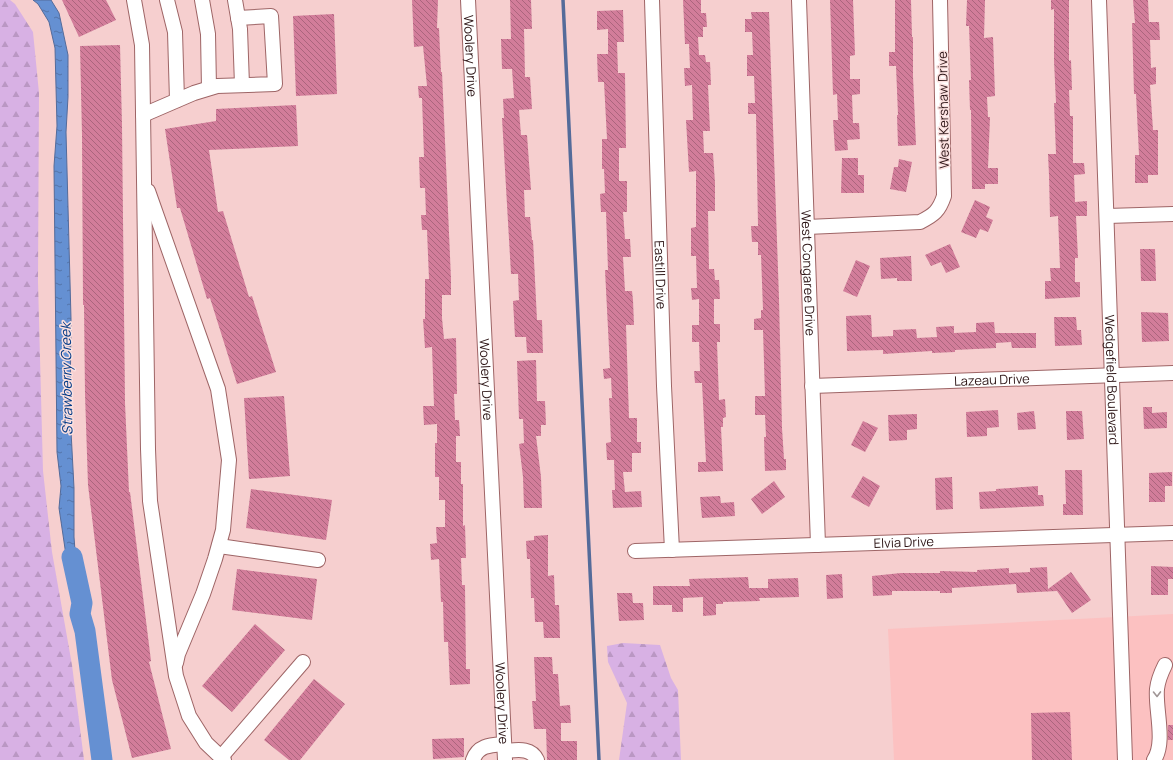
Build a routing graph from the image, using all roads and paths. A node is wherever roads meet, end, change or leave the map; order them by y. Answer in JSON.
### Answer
{"nodes":[{"id":1,"x":134,"y":0,"type":"edge"},
{"id":2,"x":167,"y":0,"type":"edge"},
{"id":3,"x":202,"y":0,"type":"edge"},
{"id":4,"x":236,"y":0,"type":"edge"},
{"id":5,"x":468,"y":0,"type":"edge"},
{"id":6,"x":652,"y":0,"type":"edge"},
{"id":7,"x":799,"y":0,"type":"edge"},
{"id":8,"x":940,"y":0,"type":"edge"},
{"id":9,"x":1099,"y":0,"type":"edge"},
{"id":10,"x":238,"y":18,"type":"junction"},
{"id":11,"x":242,"y":85,"type":"junction"},
{"id":12,"x":209,"y":88,"type":"junction"},
{"id":13,"x":176,"y":100,"type":"junction"},
{"id":14,"x":143,"y":115,"type":"junction"},
{"id":15,"x":144,"y":180,"type":"junction"},
{"id":16,"x":1173,"y":214,"type":"edge"},
{"id":17,"x":1107,"y":216,"type":"junction"},
{"id":18,"x":807,"y":228,"type":"junction"},
{"id":19,"x":1173,"y":374,"type":"edge"},
{"id":20,"x":1111,"y":376,"type":"junction"},
{"id":21,"x":812,"y":386,"type":"junction"},
{"id":22,"x":1173,"y":532,"type":"edge"},
{"id":23,"x":1118,"y":534,"type":"junction"},
{"id":24,"x":818,"y":545,"type":"junction"},
{"id":25,"x":219,"y":546,"type":"junction"},
{"id":26,"x":672,"y":550,"type":"junction"},
{"id":27,"x":635,"y":551,"type":"dead end"},
{"id":28,"x":318,"y":560,"type":"dead end"},
{"id":29,"x":302,"y":662,"type":"dead end"},
{"id":30,"x":1165,"y":665,"type":"dead end"},
{"id":31,"x":175,"y":670,"type":"junction"},
{"id":32,"x":505,"y":752,"type":"edge"},
{"id":33,"x":222,"y":758,"type":"edge"},
{"id":34,"x":473,"y":760,"type":"edge"},
{"id":35,"x":537,"y":760,"type":"edge"},
{"id":36,"x":1125,"y":760,"type":"edge"},
{"id":37,"x":1154,"y":760,"type":"edge"}],
"edges":[{"from":1,"to":14,"type":"street"},
{"from":2,"to":13,"type":"street"},
{"from":3,"to":12,"type":"street"},
{"from":4,"to":10,"type":"street"},
{"from":5,"to":32,"type":"street","name":"Woolery Drive"},
{"from":6,"to":26,"type":"street","name":"Eastill Drive"},
{"from":7,"to":18,"type":"street","name":"West Congaree Drive"},
{"from":8,"to":18,"type":"street","name":"West Kershaw Drive"},
{"from":9,"to":17,"type":"street","name":"Wedgefield Boulevard"},
{"from":10,"to":11,"type":"street"},
{"from":10,"to":11,"type":"street"},
{"from":11,"to":12,"type":"street"},
{"from":12,"to":13,"type":"street"},
{"from":13,"to":14,"type":"street"},
{"from":14,"to":15,"type":"street"},
{"from":15,"to":25,"type":"street"},
{"from":15,"to":31,"type":"street"},
{"from":16,"to":17,"type":"street"},
{"from":17,"to":20,"type":"street","name":"Wedgefield Boulevard"},
{"from":18,"to":21,"type":"street","name":"West Congaree Drive"},
{"from":19,"to":20,"type":"street","name":"Lazeau Drive"},
{"from":20,"to":21,"type":"street","name":"Lazeau Drive"},
{"from":20,"to":23,"type":"street","name":"Wedgefield Boulevard"},
{"from":21,"to":24,"type":"street","name":"West Congaree Drive"},
{"from":22,"to":23,"type":"street","name":"Elvia Drive"},
{"from":23,"to":24,"type":"street","name":"Elvia Drive"},
{"from":23,"to":36,"type":"street","name":"Wedgefield Boulevard"},
{"from":24,"to":26,"type":"street","name":"Elvia Drive"},
{"from":25,"to":28,"type":"street"},
{"from":25,"to":31,"type":"street"},
{"from":26,"to":27,"type":"street","name":"Elvia Drive"},
{"from":29,"to":33,"type":"street"},
{"from":30,"to":37,"type":"street","one_way":true},
{"from":31,"to":33,"type":"street"},
{"from":32,"to":34,"type":"street"},
{"from":32,"to":35,"type":"street"}]}
